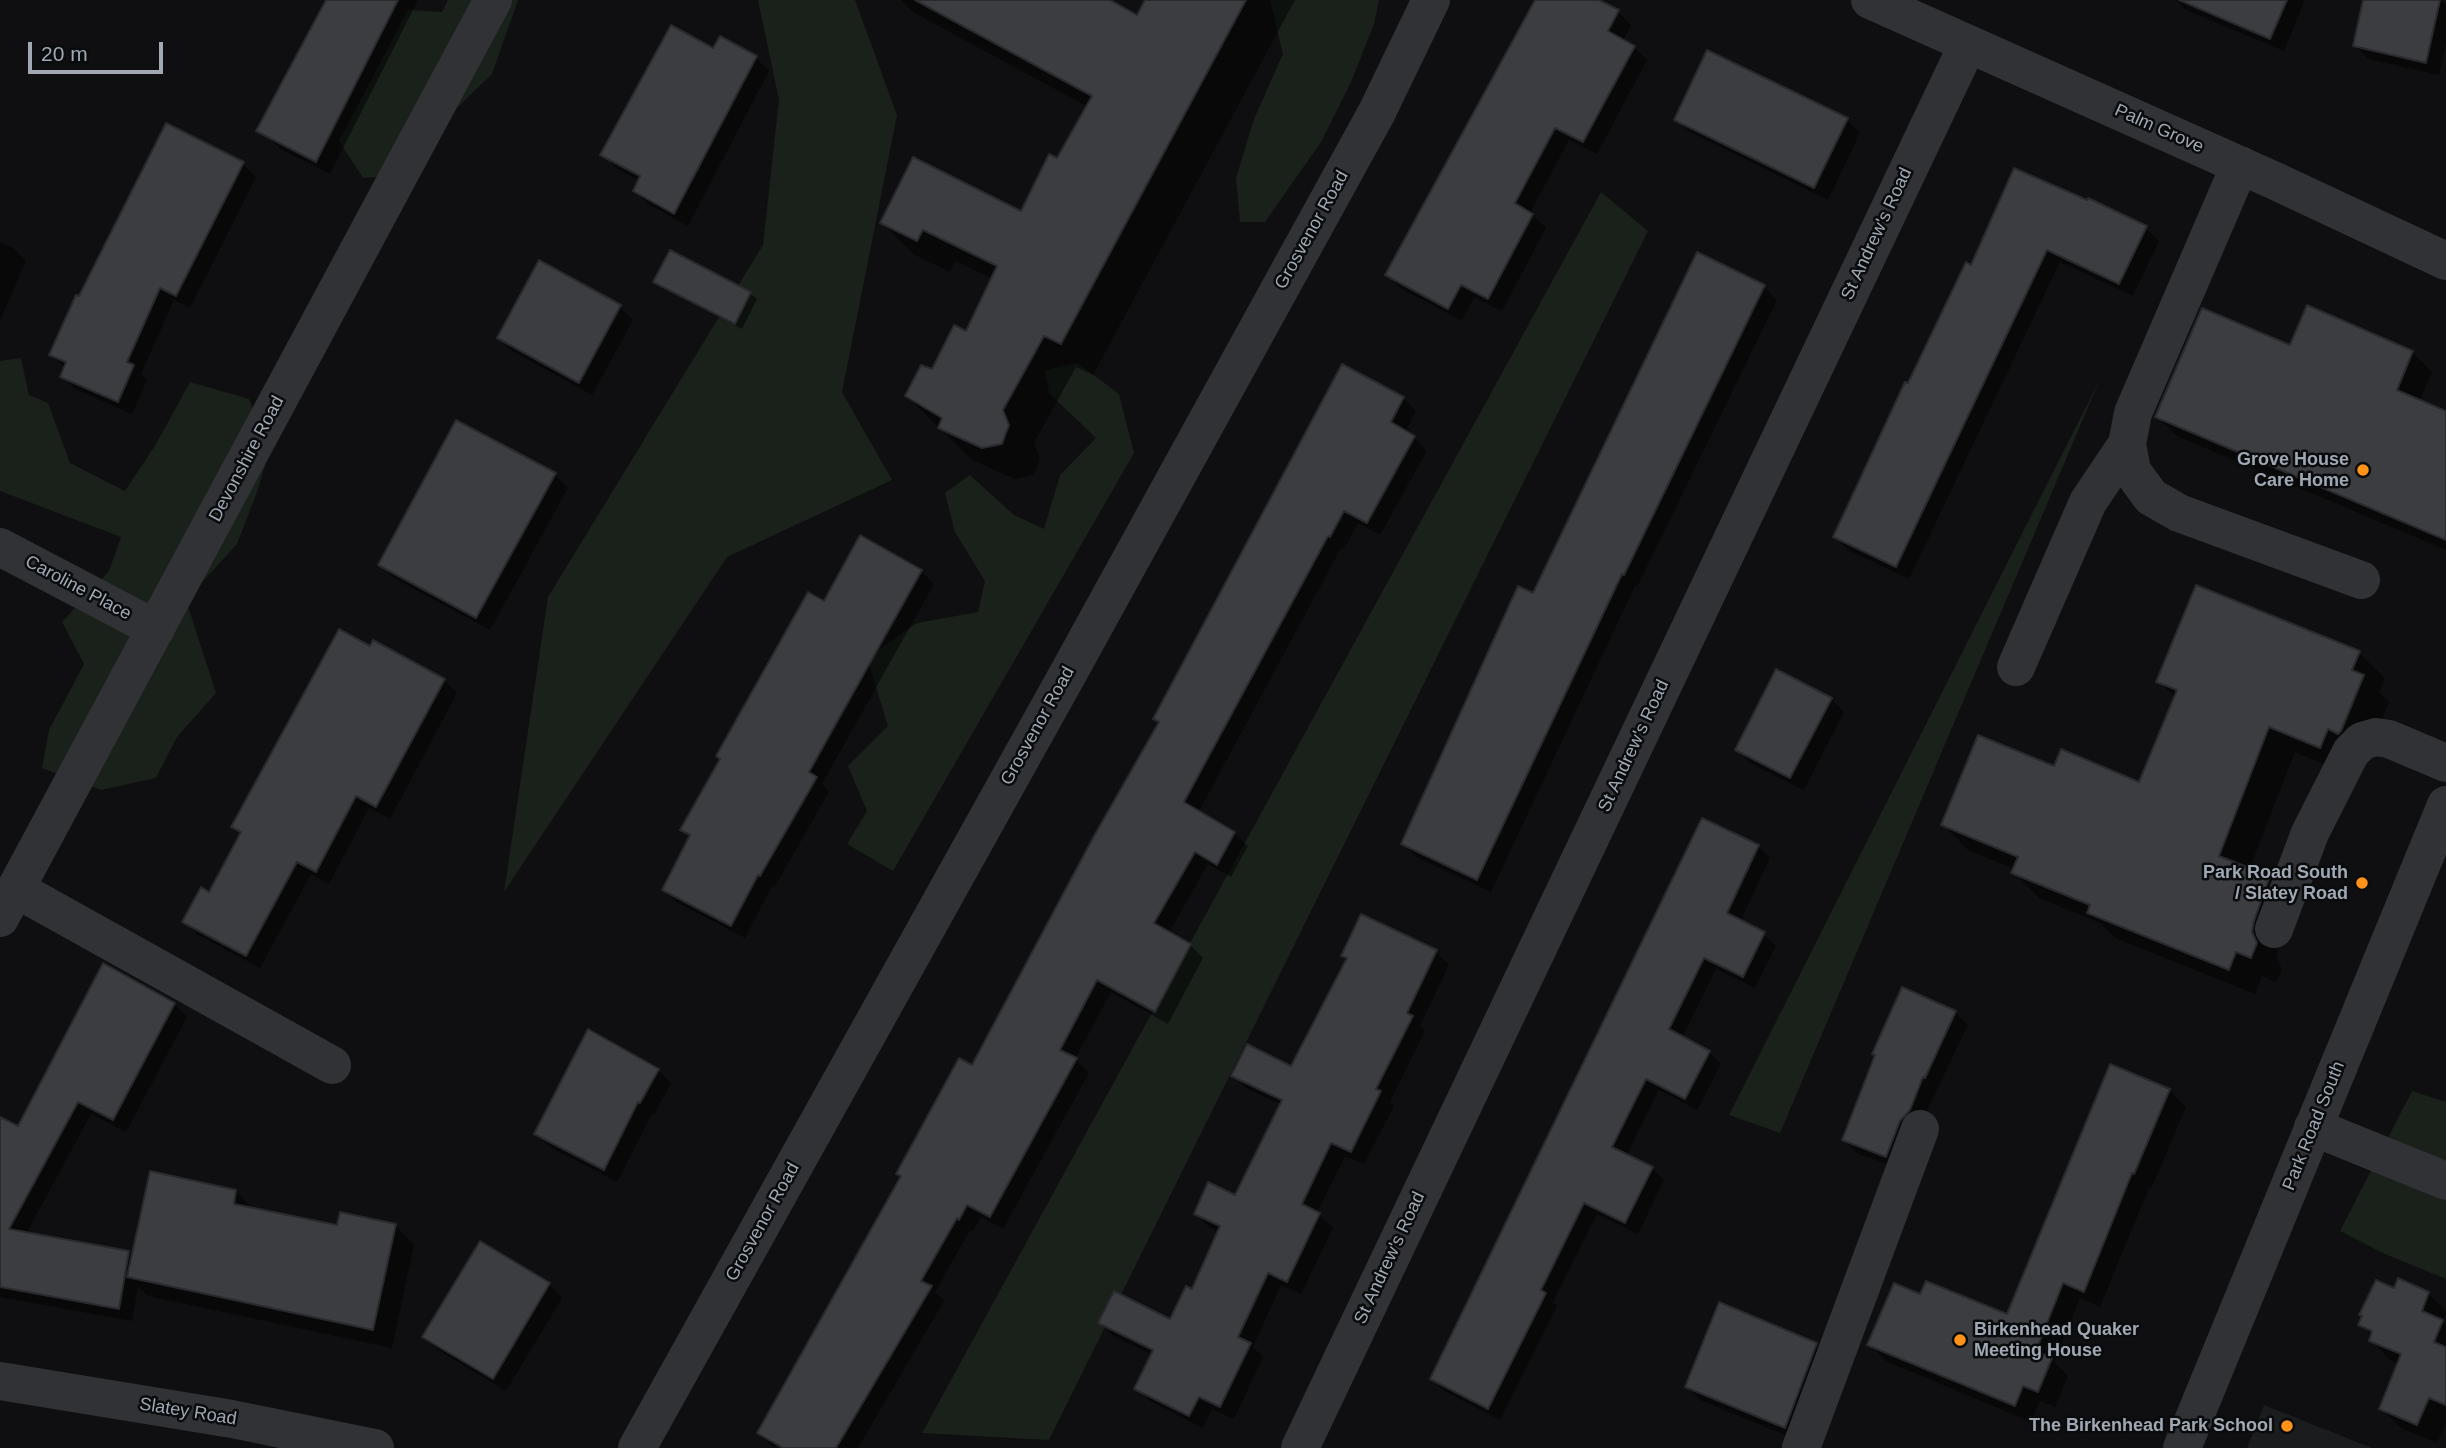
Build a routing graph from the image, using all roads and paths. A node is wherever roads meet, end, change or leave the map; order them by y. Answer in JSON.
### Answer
{"nodes":[{"id":1,"x":493,"y":0,"type":"edge"},
{"id":2,"x":1431,"y":0,"type":"edge"},
{"id":3,"x":1870,"y":0,"type":"edge"},
{"id":4,"x":1968,"y":44,"type":"junction"},
{"id":5,"x":2240,"y":165,"type":"junction"},
{"id":6,"x":2446,"y":261,"type":"edge"},
{"id":7,"x":2127,"y":444,"type":"junction"},
{"id":8,"x":0,"y":547,"type":"edge"},
{"id":9,"x":2361,"y":580,"type":"dead end"},
{"id":10,"x":156,"y":629,"type":"junction"},
{"id":11,"x":2016,"y":667,"type":"dead end"},
{"id":12,"x":2446,"y":763,"type":"edge"},
{"id":13,"x":2446,"y":805,"type":"edge"},
{"id":14,"x":8,"y":904,"type":"edge"},
{"id":15,"x":2274,"y":929,"type":"dead end"},
{"id":16,"x":332,"y":1065,"type":"dead end"},
{"id":17,"x":2313,"y":1127,"type":"junction"},
{"id":18,"x":1920,"y":1129,"type":"dead end"},
{"id":19,"x":2446,"y":1181,"type":"edge"},
{"id":20,"x":0,"y":1381,"type":"edge"},
{"id":21,"x":375,"y":1448,"type":"edge"},
{"id":22,"x":637,"y":1448,"type":"edge"},
{"id":23,"x":1300,"y":1448,"type":"edge"},
{"id":24,"x":1801,"y":1448,"type":"edge"},
{"id":25,"x":2182,"y":1448,"type":"edge"}],
"edges":[{"from":1,"to":10,"type":"street","name":"Devonshire Road"},
{"from":2,"to":22,"type":"street","name":"Grosvenor Road"},
{"from":3,"to":4,"type":"street","name":"Palm Grove"},
{"from":4,"to":5,"type":"street","name":"Palm Grove"},
{"from":4,"to":23,"type":"street","name":"St Andrew's Road"},
{"from":5,"to":6,"type":"street","name":"Palm Grove"},
{"from":5,"to":7,"type":"street"},
{"from":7,"to":9,"type":"street"},
{"from":7,"to":11,"type":"street"},
{"from":8,"to":10,"type":"street","name":"Caroline Place"},
{"from":10,"to":14,"type":"street","name":"Devonshire Road"},
{"from":12,"to":15,"type":"street"},
{"from":13,"to":17,"type":"street","name":"Park Road South"},
{"from":14,"to":16,"type":"street"},
{"from":17,"to":19,"type":"street"},
{"from":17,"to":25,"type":"street","name":"Park Road South"},
{"from":18,"to":24,"type":"street"},
{"from":20,"to":21,"type":"street","name":"Slatey Road"}]}
